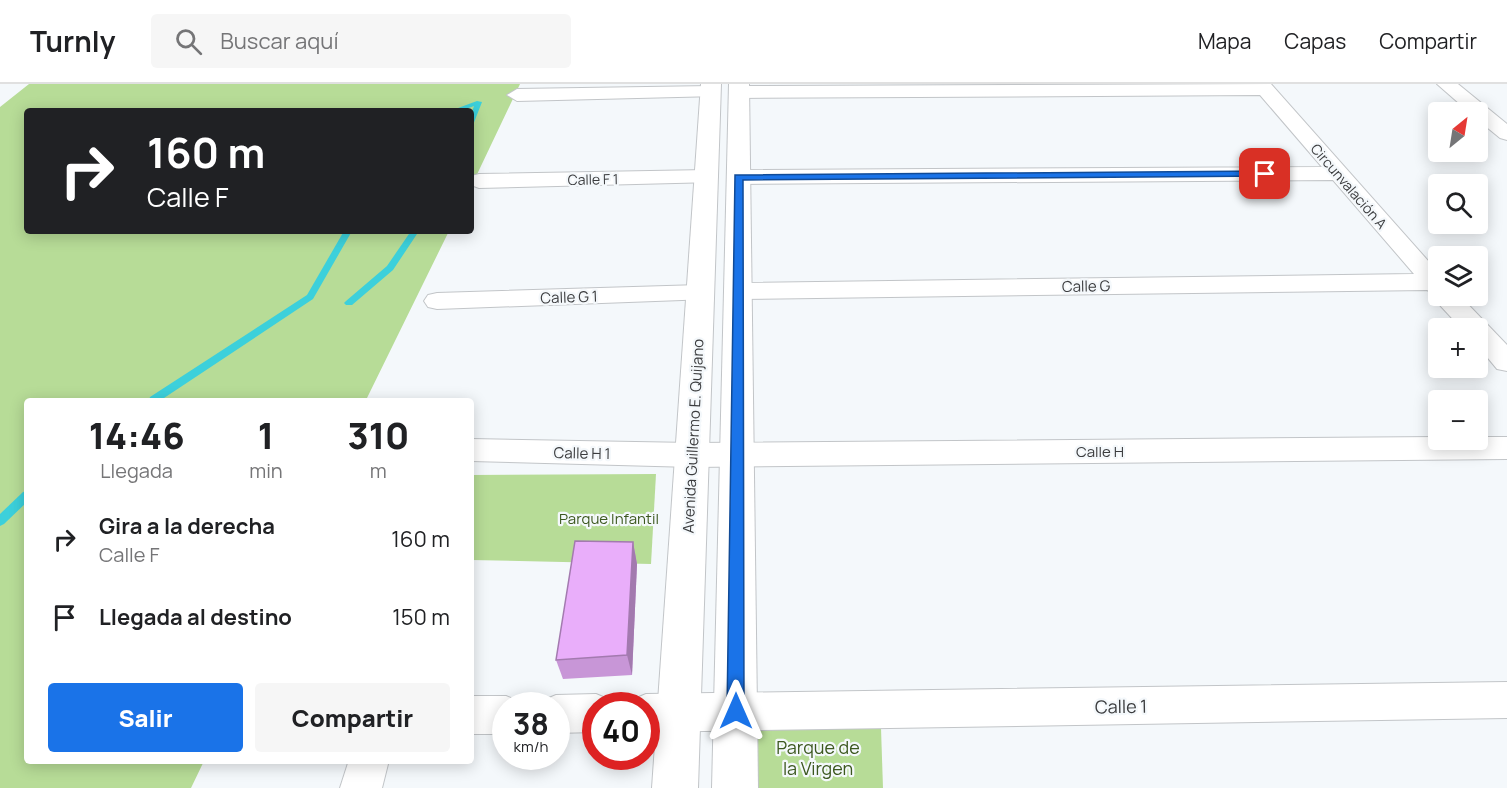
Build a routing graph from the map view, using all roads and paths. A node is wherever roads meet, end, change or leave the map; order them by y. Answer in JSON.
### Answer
{"nodes":[{"id":1,"x":1446,"y":84,"type":"edge"},
{"id":2,"x":1263,"y":87,"type":"edge"},
{"id":3,"x":725,"y":88,"type":"edge"},
{"id":4,"x":517,"y":95,"type":"dead end"},
{"id":5,"x":1507,"y":134,"type":"edge"},
{"id":6,"x":1337,"y":173,"type":"junction"},
{"id":7,"x":707,"y":177,"type":"junction"},
{"id":8,"x":738,"y":177,"type":"junction"},
{"id":9,"x":479,"y":181,"type":"dead end"},
{"id":10,"x":1428,"y":275,"type":"edge"},
{"id":11,"x":1428,"y":288,"type":"edge"},
{"id":12,"x":737,"y":291,"type":"junction"},
{"id":13,"x":700,"y":293,"type":"junction"},
{"id":14,"x":437,"y":301,"type":"dead end"},
{"id":15,"x":1456,"y":306,"type":"edge"},
{"id":16,"x":1467,"y":318,"type":"edge"},
{"id":17,"x":1488,"y":341,"type":"edge"},
{"id":18,"x":1507,"y":362,"type":"edge"},
{"id":19,"x":1507,"y":448,"type":"edge"},
{"id":20,"x":474,"y":450,"type":"edge"},
{"id":21,"x":737,"y":453,"type":"junction"},
{"id":22,"x":692,"y":455,"type":"junction"},
{"id":23,"x":1507,"y":700,"type":"edge"},
{"id":24,"x":736,"y":711,"type":"junction"},
{"id":25,"x":663,"y":712,"type":"edge"},
{"id":26,"x":474,"y":715,"type":"edge"},
{"id":27,"x":492,"y":715,"type":"edge"},
{"id":28,"x":368,"y":764,"type":"edge"},
{"id":29,"x":361,"y":788,"type":"edge"},
{"id":30,"x":675,"y":788,"type":"edge"},
{"id":31,"x":735,"y":788,"type":"edge"}],
"edges":[{"from":1,"to":5,"type":"street"},
{"from":2,"to":3,"type":"street"},
{"from":2,"to":6,"type":"street","name":"Circunvalación A"},
{"from":3,"to":4,"type":"street"},
{"from":3,"to":7,"type":"street","name":"Avenida Guillermo E. Quijano"},
{"from":3,"to":8,"type":"street"},
{"from":6,"to":8,"type":"street"},
{"from":6,"to":10,"type":"street","name":"Circunvalación A"},
{"from":7,"to":9,"type":"street","name":"Calle F 1"},
{"from":7,"to":13,"type":"street","name":"Avenida Guillermo E. Quijano"},
{"from":8,"to":12,"type":"street"},
{"from":11,"to":12,"type":"street","name":"Calle G"},
{"from":12,"to":21,"type":"street"},
{"from":13,"to":14,"type":"street","name":"Calle G 1"},
{"from":13,"to":22,"type":"street","name":"Avenida Guillermo E. Quijano"},
{"from":15,"to":16,"type":"street","name":"Circunvalación A"},
{"from":17,"to":18,"type":"street","name":"Circunvalación A"},
{"from":19,"to":21,"type":"street","name":"Calle H"},
{"from":20,"to":22,"type":"street","name":"Calle H 1"},
{"from":21,"to":22,"type":"street","name":"Calle H"},
{"from":21,"to":24,"type":"street"},
{"from":22,"to":25,"type":"street","name":"Avenida Guillermo E. Quijano"},
{"from":23,"to":24,"type":"street","name":"Calle 1"},
{"from":24,"to":25,"type":"street","name":"Calle 1"},
{"from":24,"to":31,"type":"street"},
{"from":25,"to":30,"type":"street","name":"Avenida Guillermo E. Quijano"},
{"from":26,"to":27,"type":"street"},
{"from":28,"to":29,"type":"street"}]}
